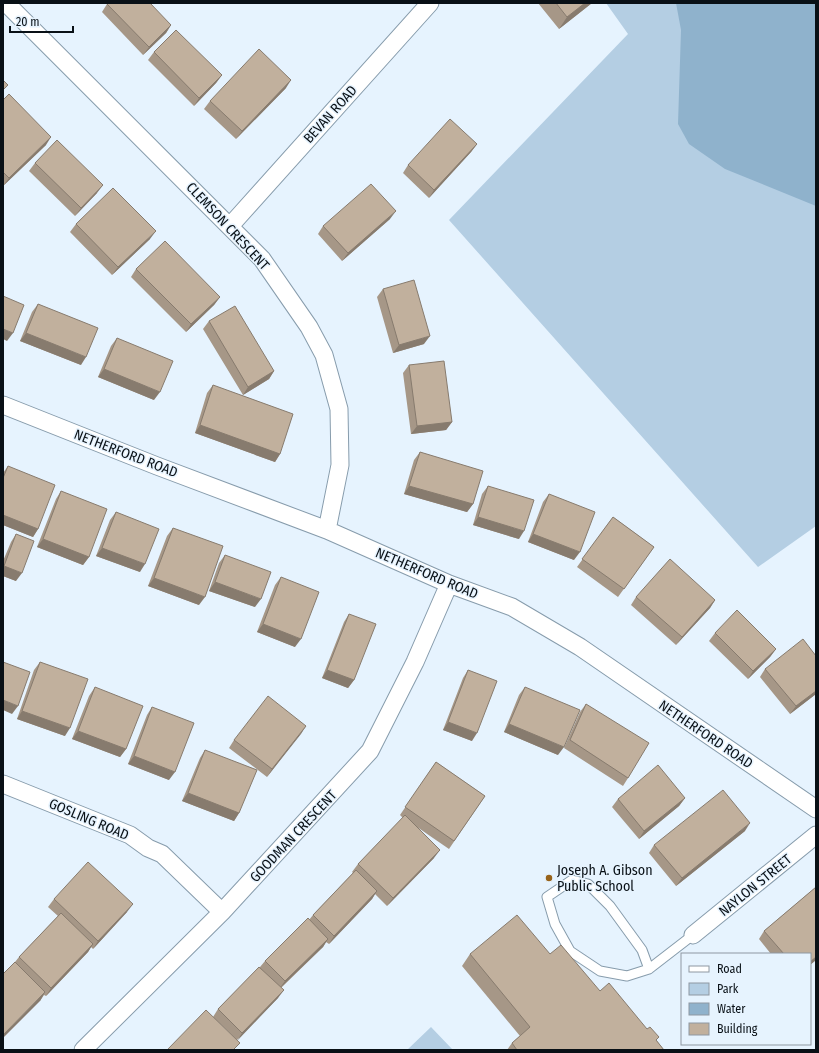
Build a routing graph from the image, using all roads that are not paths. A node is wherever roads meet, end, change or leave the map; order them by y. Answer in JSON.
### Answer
{"nodes":[{"id":1,"x":6,"y":3,"type":"edge"},
{"id":2,"x":430,"y":3,"type":"edge"},
{"id":3,"x":230,"y":226,"type":"junction"},
{"id":4,"x":3,"y":405,"type":"edge"},
{"id":5,"x":327,"y":530,"type":"junction"},
{"id":6,"x":449,"y":584,"type":"junction"},
{"id":7,"x":3,"y":784,"type":"edge"},
{"id":8,"x":816,"y":809,"type":"edge"},
{"id":9,"x":816,"y":835,"type":"edge"},
{"id":10,"x":222,"y":912,"type":"junction"},
{"id":11,"x":693,"y":935,"type":"joint"},
{"id":12,"x":649,"y":970,"type":"junction"},
{"id":13,"x":83,"y":1050,"type":"edge"}],
"edges":[{"from":1,"to":3,"type":"street","name":"CLEMSON CRESCENT"},
{"from":2,"to":3,"type":"street","name":"BEVAN ROAD"},
{"from":3,"to":5,"type":"street","name":"CLEMSON CRESCENT"},
{"from":4,"to":5,"type":"street","name":"NETHERFORD ROAD"},
{"from":5,"to":6,"type":"street","name":"NETHERFORD ROAD"},
{"from":6,"to":8,"type":"street","name":"NETHERFORD ROAD"},
{"from":6,"to":10,"type":"street","name":"GOODMAN CRESCENT"},
{"from":7,"to":10,"type":"street","name":"GOSLING ROAD"},
{"from":9,"to":11,"type":"street","name":"NAYLON STREET"},
{"from":10,"to":13,"type":"street","name":"GOODMAN CRESCENT"},
{"from":11,"to":12,"type":"lane"},
{"from":12,"to":12,"type":"lane"}]}
